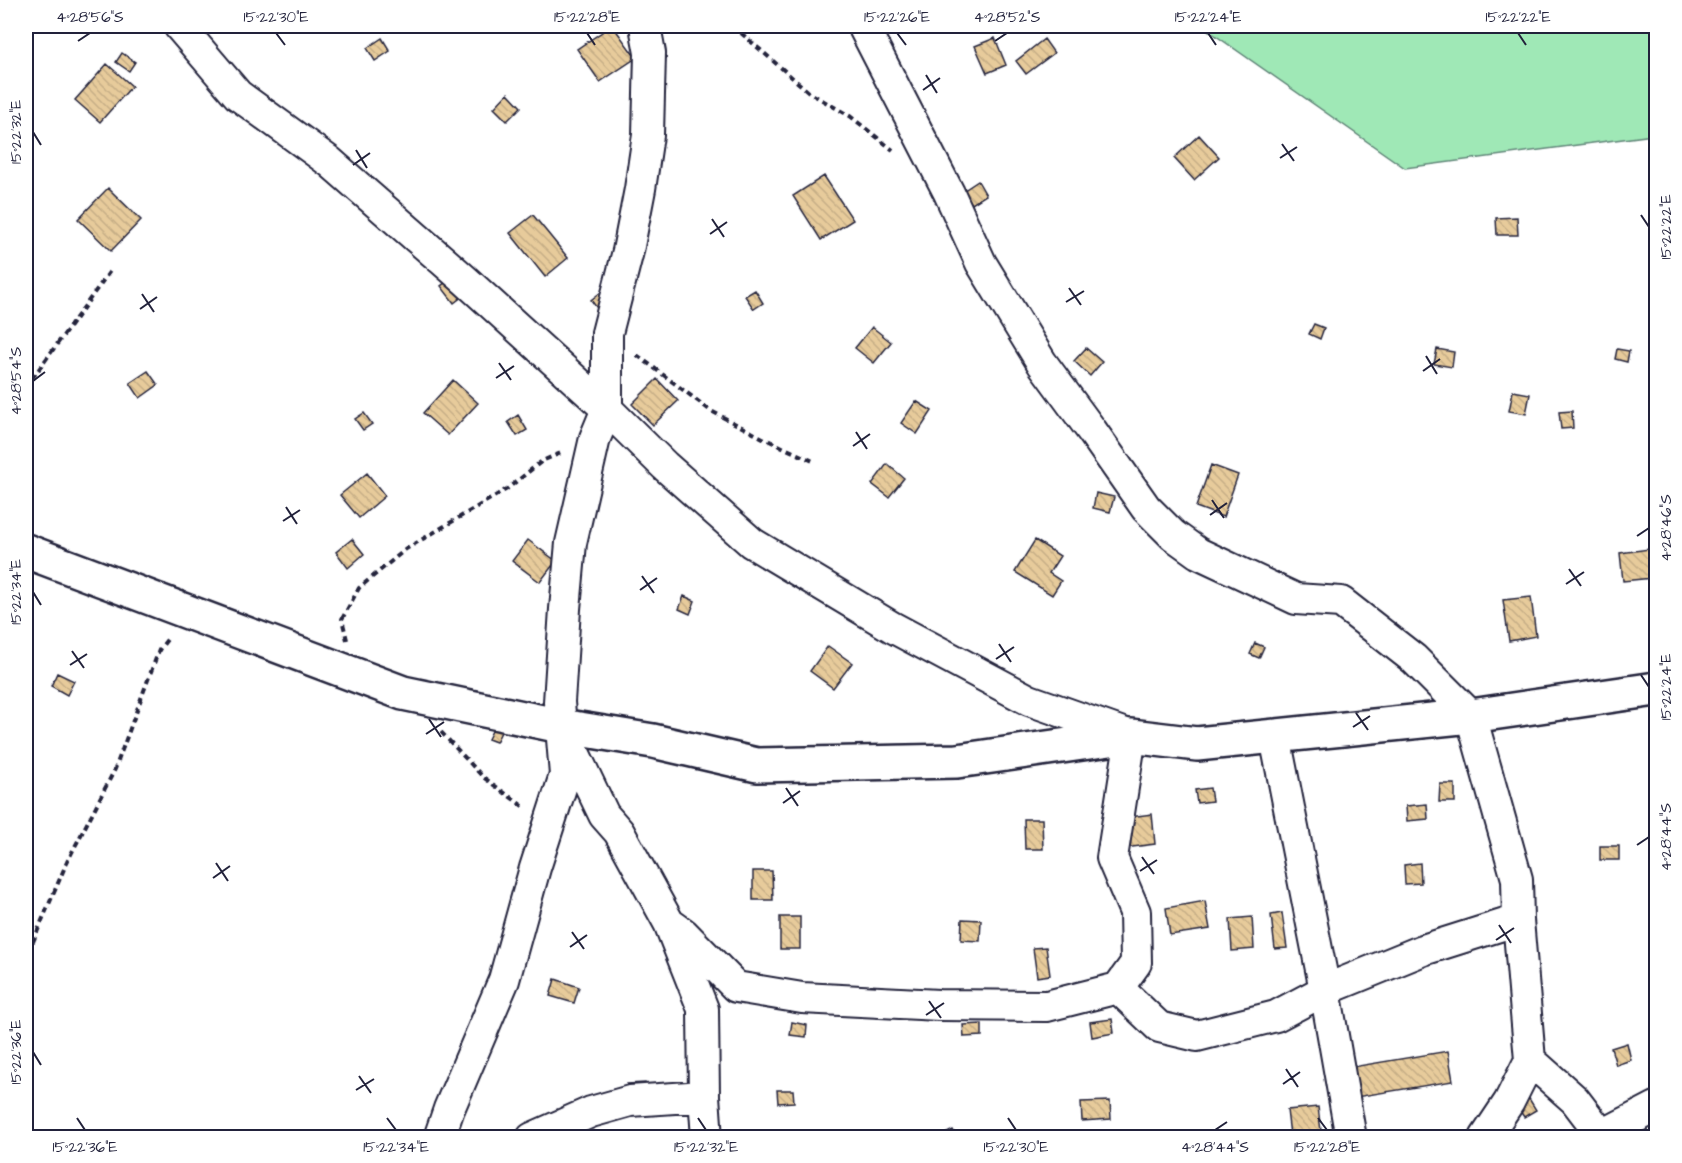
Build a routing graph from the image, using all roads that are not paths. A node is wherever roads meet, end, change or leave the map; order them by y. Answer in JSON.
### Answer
{"nodes":[{"id":1,"x":179,"y":26,"type":"edge"},
{"id":2,"x":645,"y":26,"type":"edge"},
{"id":3,"x":863,"y":26,"type":"edge"},
{"id":4,"x":607,"y":409,"type":"junction"},
{"id":5,"x":26,"y":551,"type":"edge"},
{"id":6,"x":1656,"y":689,"type":"edge"},
{"id":7,"x":1471,"y":716,"type":"junction"},
{"id":8,"x":561,"y":726,"type":"junction"},
{"id":9,"x":1131,"y":736,"type":"junction"},
{"id":10,"x":1275,"y":737,"type":"junction"},
{"id":11,"x":1518,"y":920,"type":"junction"},
{"id":12,"x":669,"y":923,"type":"junction"},
{"id":13,"x":1118,"y":988,"type":"junction"},
{"id":14,"x":1325,"y":990,"type":"junction"},
{"id":15,"x":1530,"y":1060,"type":"junction"},
{"id":16,"x":704,"y":1096,"type":"junction"},
{"id":17,"x":1656,"y":1107,"type":"edge"},
{"id":18,"x":1603,"y":1136,"type":"edge"},
{"id":19,"x":438,"y":1137,"type":"edge"},
{"id":20,"x":532,"y":1137,"type":"edge"},
{"id":21,"x":707,"y":1137,"type":"edge"},
{"id":22,"x":1351,"y":1137,"type":"edge"},
{"id":23,"x":1485,"y":1137,"type":"edge"}],
"edges":[{"from":1,"to":4,"type":"street"},
{"from":2,"to":4,"type":"street"},
{"from":3,"to":7,"type":"street"},
{"from":4,"to":8,"type":"street"},
{"from":4,"to":9,"type":"street"},
{"from":5,"to":8,"type":"street"},
{"from":6,"to":7,"type":"street"},
{"from":7,"to":10,"type":"street"},
{"from":7,"to":11,"type":"street"},
{"from":8,"to":9,"type":"street"},
{"from":8,"to":12,"type":"street"},
{"from":8,"to":19,"type":"street"},
{"from":9,"to":10,"type":"street"},
{"from":9,"to":13,"type":"street"},
{"from":10,"to":14,"type":"street"},
{"from":11,"to":14,"type":"street"},
{"from":11,"to":15,"type":"street"},
{"from":12,"to":13,"type":"street"},
{"from":12,"to":16,"type":"street"},
{"from":13,"to":14,"type":"street"},
{"from":14,"to":22,"type":"street"},
{"from":15,"to":18,"type":"street"},
{"from":15,"to":23,"type":"street"},
{"from":16,"to":20,"type":"street"},
{"from":16,"to":21,"type":"street"},
{"from":17,"to":18,"type":"street"}]}
